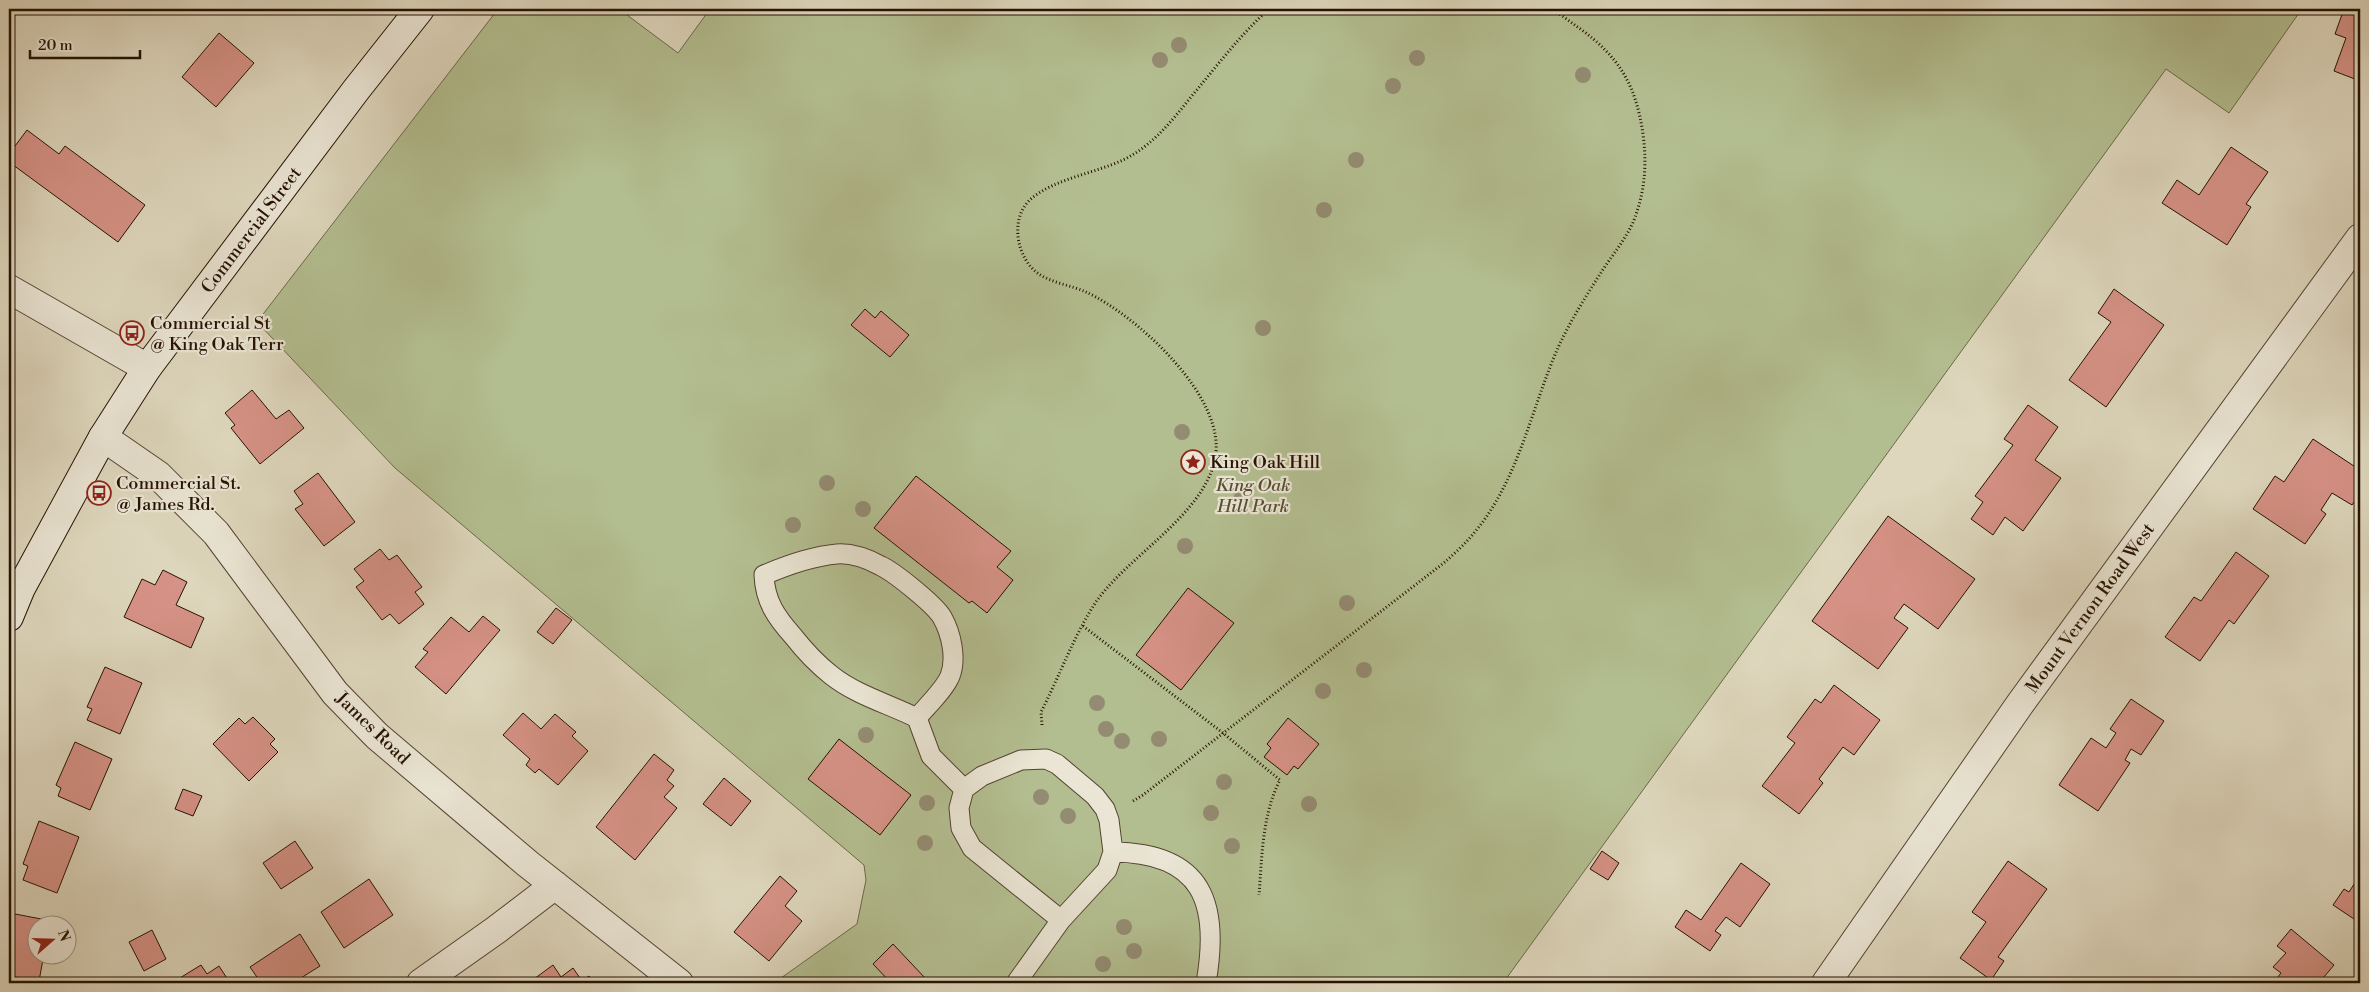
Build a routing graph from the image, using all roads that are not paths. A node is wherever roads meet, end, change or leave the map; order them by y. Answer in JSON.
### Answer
{"nodes":[{"id":1,"x":420,"y":9,"type":"edge"},
{"id":2,"x":2360,"y":238,"type":"edge"},
{"id":3,"x":9,"y":289,"type":"edge"},
{"id":4,"x":147,"y":368,"type":"junction"},
{"id":5,"x":103,"y":437,"type":"junction"},
{"id":6,"x":9,"y":618,"type":"edge"},
{"id":7,"x":917,"y":718,"type":"junction"},
{"id":8,"x":964,"y":789,"type":"junction"},
{"id":9,"x":1113,"y":852,"type":"junction"},
{"id":10,"x":554,"y":885,"type":"junction"},
{"id":11,"x":1061,"y":920,"type":"junction"},
{"id":12,"x":421,"y":983,"type":"edge"},
{"id":13,"x":679,"y":983,"type":"edge"},
{"id":14,"x":1016,"y":983,"type":"edge"},
{"id":15,"x":1206,"y":983,"type":"edge"},
{"id":16,"x":1826,"y":983,"type":"edge"}],
"edges":[{"from":1,"to":4,"type":"street","name":"Commercial Street"},
{"from":2,"to":16,"type":"street","name":"Mount Vernon Road West"},
{"from":3,"to":4,"type":"street"},
{"from":4,"to":5,"type":"street","name":"Commercial Street"},
{"from":5,"to":6,"type":"street","name":"Commercial Street"},
{"from":5,"to":10,"type":"street","name":"James Road"},
{"from":7,"to":7,"type":"lane"},
{"from":7,"to":8,"type":"lane"},
{"from":8,"to":9,"type":"lane"},
{"from":8,"to":11,"type":"lane"},
{"from":9,"to":11,"type":"lane"},
{"from":9,"to":15,"type":"lane"},
{"from":10,"to":12,"type":"street"},
{"from":10,"to":13,"type":"street","name":"James Road"},
{"from":11,"to":14,"type":"lane"}]}
